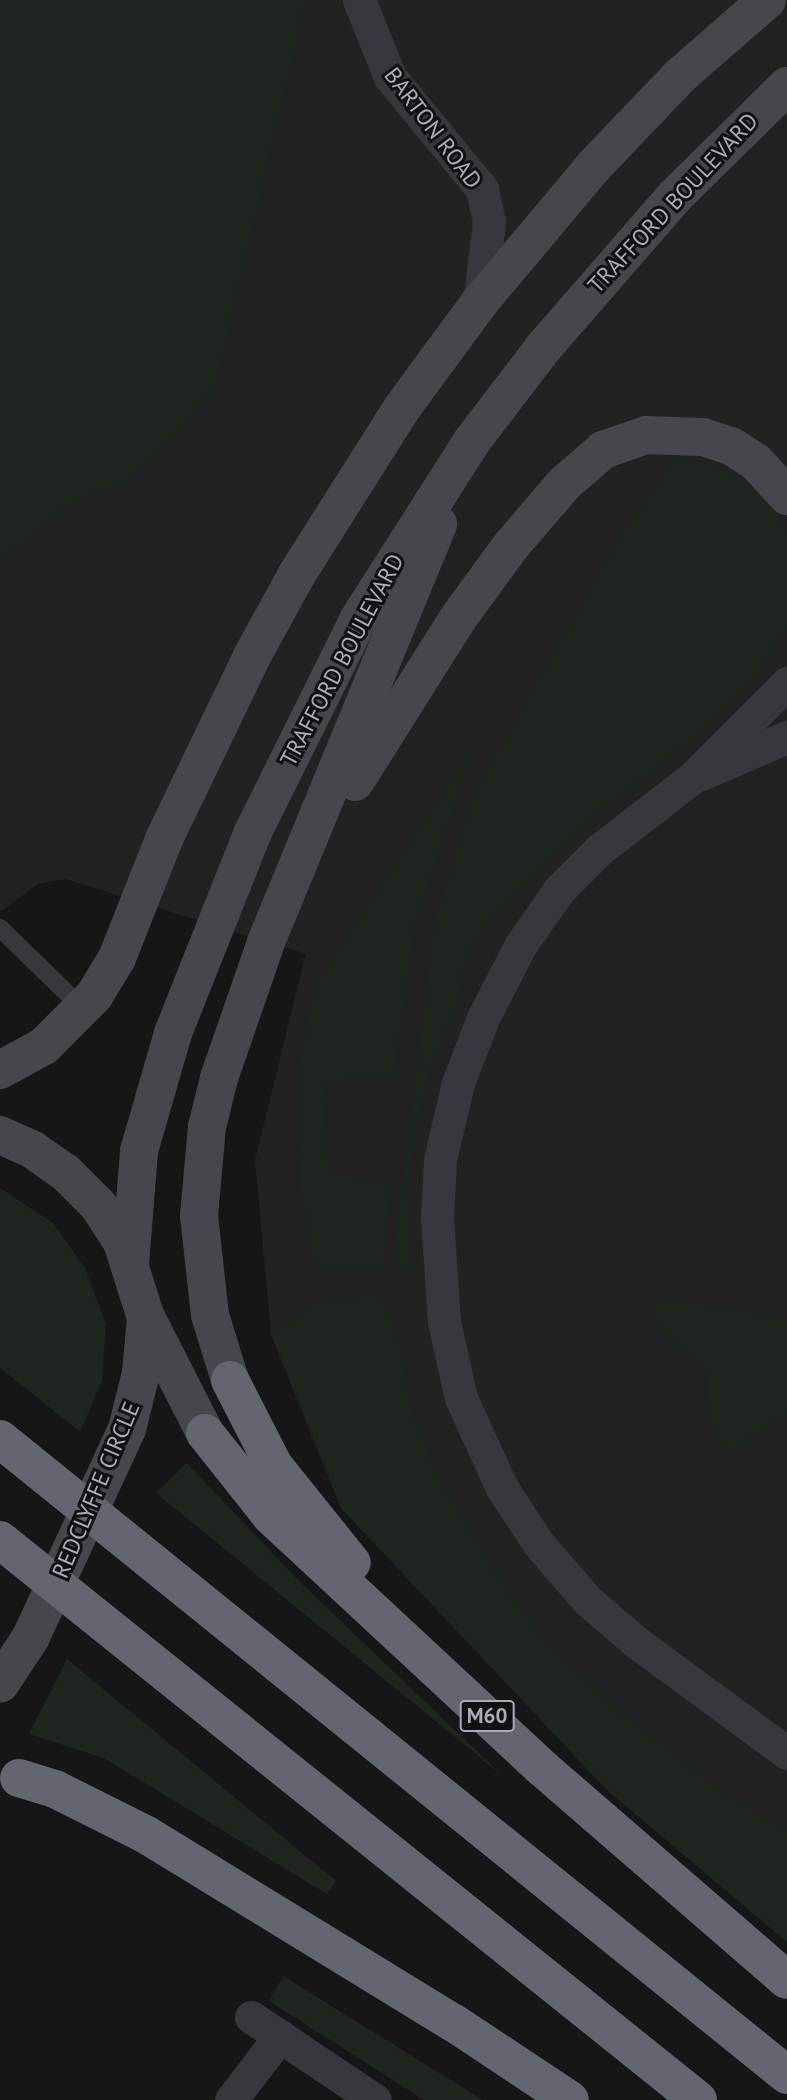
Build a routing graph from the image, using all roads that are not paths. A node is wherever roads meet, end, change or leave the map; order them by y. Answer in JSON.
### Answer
{"nodes":[{"id":1,"x":359,"y":0,"type":"edge"},
{"id":2,"x":767,"y":0,"type":"edge"},
{"id":3,"x":787,"y":86,"type":"edge"},
{"id":4,"x":479,"y":303,"type":"junction"},
{"id":5,"x":472,"y":442,"type":"junction"},
{"id":6,"x":787,"y":496,"type":"edge"},
{"id":7,"x":787,"y":683,"type":"edge"},
{"id":8,"x":787,"y":737,"type":"edge"},
{"id":9,"x":692,"y":778,"type":"junction"},
{"id":10,"x":0,"y":929,"type":"edge"},
{"id":11,"x":266,"y":942,"type":"junction"},
{"id":12,"x":83,"y":1009,"type":"junction"},
{"id":13,"x":44,"y":1046,"type":"junction"},
{"id":14,"x":0,"y":1059,"type":"edge"},
{"id":15,"x":0,"y":1070,"type":"edge"},
{"id":16,"x":0,"y":1135,"type":"edge"},
{"id":17,"x":130,"y":1264,"type":"junction"},
{"id":18,"x":146,"y":1318,"type":"junction"},
{"id":19,"x":230,"y":1380,"type":"joint"},
{"id":20,"x":205,"y":1433,"type":"joint"},
{"id":21,"x":0,"y":1439,"type":"edge"},
{"id":22,"x":0,"y":1540,"type":"edge"},
{"id":23,"x":446,"y":1677,"type":"junction"},
{"id":24,"x":0,"y":1684,"type":"edge"},
{"id":25,"x":787,"y":1754,"type":"edge"},
{"id":26,"x":10,"y":1776,"type":"edge"},
{"id":27,"x":787,"y":1980,"type":"edge"},
{"id":28,"x":251,"y":2017,"type":"dead end"},
{"id":29,"x":280,"y":2036,"type":"junction"},
{"id":30,"x":787,"y":2075,"type":"edge"},
{"id":31,"x":231,"y":2100,"type":"edge"},
{"id":32,"x":375,"y":2100,"type":"edge"},
{"id":33,"x":570,"y":2100,"type":"edge"},
{"id":34,"x":698,"y":2100,"type":"edge"}],
"edges":[{"from":1,"to":4,"type":"street","name":"BARTON ROAD"},
{"from":2,"to":4,"type":"main road"},
{"from":3,"to":5,"type":"main road","name":"TRAFFORD BOULEVARD"},
{"from":4,"to":12,"type":"main road"},
{"from":5,"to":11,"type":"main road"},
{"from":5,"to":17,"type":"main road","name":"TRAFFORD BOULEVARD"},
{"from":6,"to":11,"type":"main road"},
{"from":7,"to":9,"type":"street"},
{"from":8,"to":9,"type":"street"},
{"from":9,"to":25,"type":"street"},
{"from":10,"to":12,"type":"lane"},
{"from":11,"to":19,"type":"main road"},
{"from":12,"to":13,"type":"main road"},
{"from":13,"to":14,"type":"main road"},
{"from":13,"to":15,"type":"main road"},
{"from":16,"to":17,"type":"main road","name":"REDCLYFFE CIRCLE"},
{"from":17,"to":18,"type":"main road","name":"REDCLYFFE CIRCLE"},
{"from":18,"to":20,"type":"main road"},
{"from":18,"to":24,"type":"main road","name":"REDCLYFFE CIRCLE"},
{"from":19,"to":23,"type":"highway","number":"M60"},
{"from":20,"to":23,"type":"highway","number":"M60"},
{"from":21,"to":30,"type":"highway"},
{"from":22,"to":34,"type":"highway"},
{"from":23,"to":27,"type":"highway","number":"M60"},
{"from":26,"to":33,"type":"highway"},
{"from":28,"to":29,"type":"street"},
{"from":29,"to":31,"type":"street"},
{"from":29,"to":32,"type":"street"}]}
